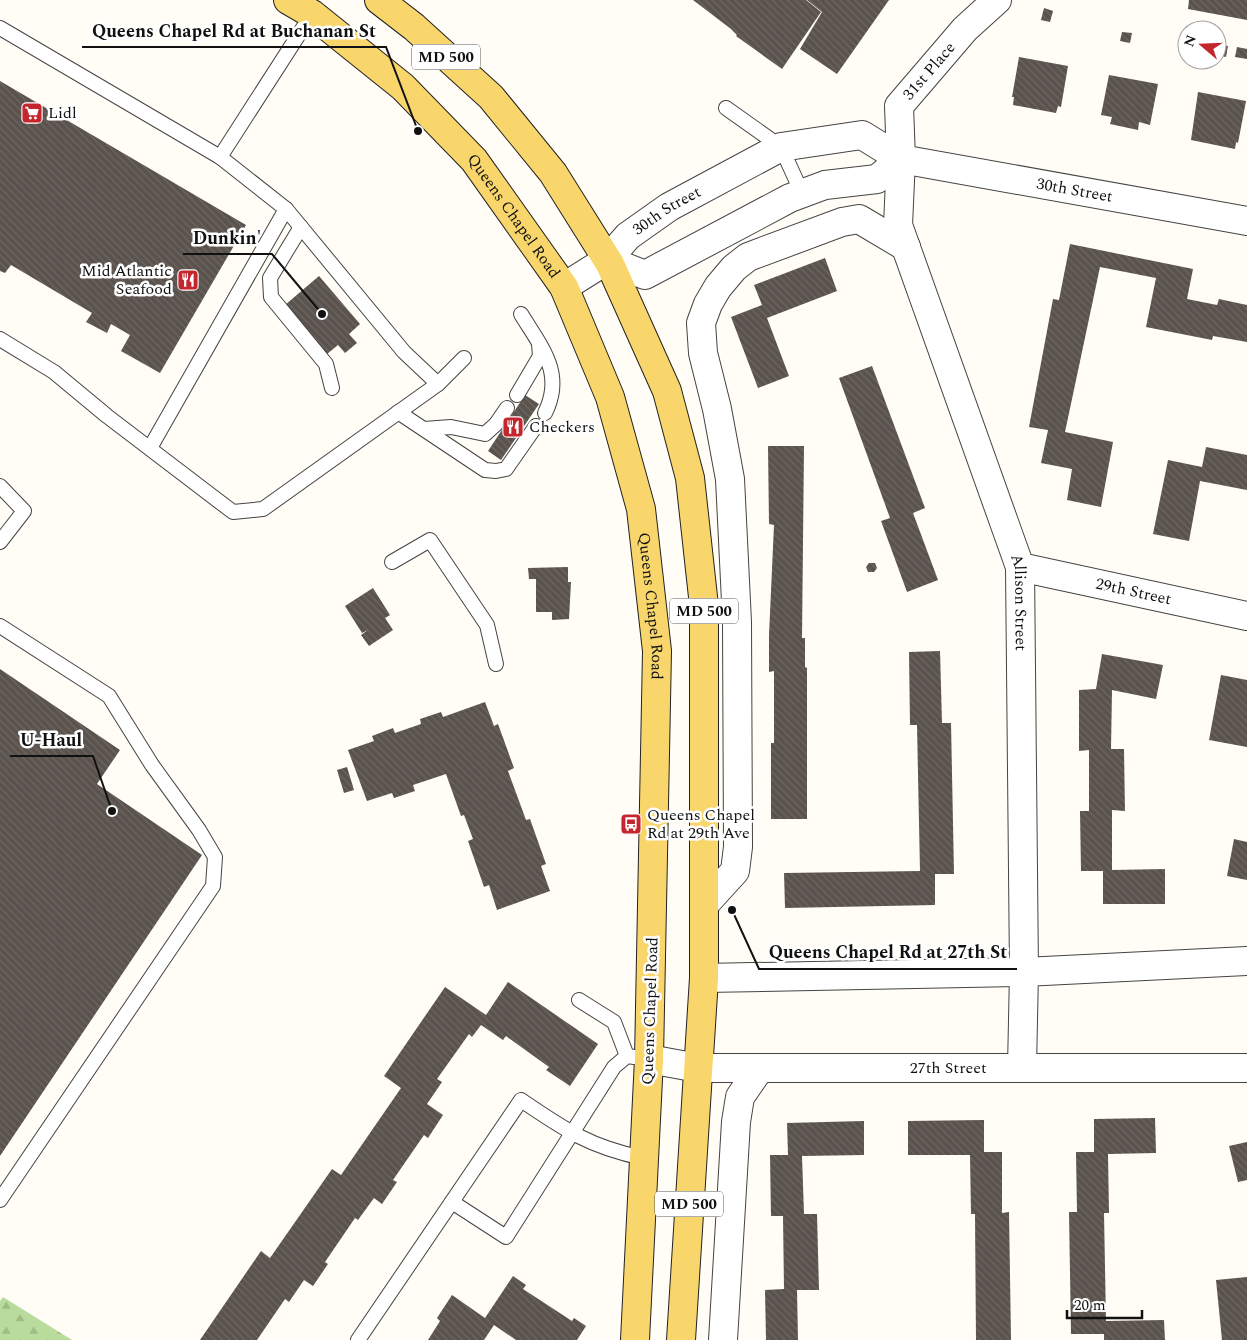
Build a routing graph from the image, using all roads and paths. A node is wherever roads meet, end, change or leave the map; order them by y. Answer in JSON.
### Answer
{"nodes":[{"id":1,"x":288,"y":0,"type":"edge"},
{"id":2,"x":379,"y":0,"type":"edge"},
{"id":3,"x":997,"y":0,"type":"edge"},
{"id":4,"x":317,"y":7,"type":"edge"},
{"id":5,"x":0,"y":28,"type":"edge"},
{"id":6,"x":726,"y":108,"type":"dead end"},
{"id":7,"x":781,"y":147,"type":"junction"},
{"id":8,"x":220,"y":157,"type":"junction"},
{"id":9,"x":901,"y":158,"type":"junction"},
{"id":10,"x":802,"y":194,"type":"junction"},
{"id":11,"x":286,"y":209,"type":"junction"},
{"id":12,"x":1247,"y":221,"type":"edge"},
{"id":13,"x":301,"y":227,"type":"junction"},
{"id":14,"x":906,"y":247,"type":"junction"},
{"id":15,"x":608,"y":260,"type":"junction"},
{"id":16,"x":564,"y":287,"type":"junction"},
{"id":17,"x":521,"y":314,"type":"dead end"},
{"id":18,"x":0,"y":339,"type":"edge"},
{"id":19,"x":539,"y":343,"type":"junction"},
{"id":20,"x":464,"y":358,"type":"dead end"},
{"id":21,"x":438,"y":384,"type":"junction"},
{"id":22,"x":332,"y":388,"type":"dead end"},
{"id":23,"x":517,"y":394,"type":"dead end"},
{"id":24,"x":507,"y":408,"type":"dead end"},
{"id":25,"x":398,"y":412,"type":"junction"},
{"id":26,"x":545,"y":412,"type":"dead end"},
{"id":27,"x":536,"y":426,"type":"dead end"},
{"id":28,"x":424,"y":429,"type":"junction"},
{"id":29,"x":150,"y":448,"type":"junction"},
{"id":30,"x":0,"y":486,"type":"edge"},
{"id":31,"x":0,"y":542,"type":"edge"},
{"id":32,"x":392,"y":562,"type":"dead end"},
{"id":33,"x":1020,"y":567,"type":"junction"},
{"id":34,"x":1247,"y":616,"type":"edge"},
{"id":35,"x":0,"y":626,"type":"edge"},
{"id":36,"x":496,"y":664,"type":"dead end"},
{"id":37,"x":704,"y":905,"type":"junction"},
{"id":38,"x":1247,"y":961,"type":"edge"},
{"id":39,"x":1024,"y":972,"type":"junction"},
{"id":40,"x":704,"y":978,"type":"junction"},
{"id":41,"x":579,"y":1000,"type":"dead end"},
{"id":42,"x":638,"y":1058,"type":"junction"},
{"id":43,"x":698,"y":1068,"type":"junction"},
{"id":44,"x":760,"y":1068,"type":"junction"},
{"id":45,"x":1022,"y":1068,"type":"junction"},
{"id":46,"x":1247,"y":1068,"type":"edge"},
{"id":47,"x":572,"y":1134,"type":"junction"},
{"id":48,"x":643,"y":1158,"type":"junction"},
{"id":49,"x":0,"y":1200,"type":"edge"},
{"id":50,"x":452,"y":1202,"type":"junction"},
{"id":51,"x":358,"y":1340,"type":"edge"},
{"id":52,"x":635,"y":1340,"type":"edge"},
{"id":53,"x":681,"y":1340,"type":"edge"},
{"id":54,"x":723,"y":1340,"type":"edge"}],
"edges":[{"from":1,"to":4,"type":"main road","name":"Queens Chapel Road","number":"MD 500"},
{"from":2,"to":15,"type":"main road","number":"MD 500"},
{"from":3,"to":9,"type":"street","name":"31st Place"},
{"from":4,"to":8,"type":"lane"},
{"from":4,"to":16,"type":"main road","name":"Queens Chapel Road","number":"MD 500"},
{"from":5,"to":8,"type":"lane"},
{"from":6,"to":7,"type":"lane"},
{"from":7,"to":9,"type":"street","name":"30th Street"},
{"from":7,"to":10,"type":"lane"},
{"from":7,"to":15,"type":"street","name":"30th Street"},
{"from":8,"to":11,"type":"lane"},
{"from":9,"to":10,"type":"street"},
{"from":9,"to":12,"type":"street","name":"30th Street"},
{"from":9,"to":14,"type":"street","name":"Allison Street"},
{"from":10,"to":15,"type":"street"},
{"from":11,"to":13,"type":"lane"},
{"from":11,"to":29,"type":"lane"},
{"from":13,"to":21,"type":"lane"},
{"from":13,"to":22,"type":"lane"},
{"from":14,"to":33,"type":"street","name":"Allison Street"},
{"from":14,"to":37,"type":"street"},
{"from":15,"to":16,"type":"street","name":"30th Street"},
{"from":15,"to":37,"type":"main road","number":"MD 500"},
{"from":16,"to":42,"type":"main road","name":"Queens Chapel Road","number":"MD 500"},
{"from":17,"to":19,"type":"lane"},
{"from":18,"to":29,"type":"lane"},
{"from":19,"to":23,"type":"lane"},
{"from":19,"to":26,"type":"lane"},
{"from":20,"to":21,"type":"lane"},
{"from":21,"to":25,"type":"lane"},
{"from":24,"to":28,"type":"lane"},
{"from":25,"to":28,"type":"lane"},
{"from":25,"to":29,"type":"lane"},
{"from":27,"to":28,"type":"lane"},
{"from":30,"to":31,"type":"lane"},
{"from":32,"to":36,"type":"lane"},
{"from":33,"to":34,"type":"street","name":"29th Street"},
{"from":33,"to":39,"type":"street","name":"Allison Street"},
{"from":35,"to":49,"type":"lane"},
{"from":37,"to":40,"type":"main road","number":"MD 500"},
{"from":38,"to":39,"type":"street"},
{"from":39,"to":40,"type":"street"},
{"from":39,"to":45,"type":"street","name":"Allison Street"},
{"from":40,"to":43,"type":"main road","number":"MD 500"},
{"from":41,"to":42,"type":"lane"},
{"from":42,"to":43,"type":"street","name":"27th Street"},
{"from":42,"to":47,"type":"lane"},
{"from":42,"to":48,"type":"main road","name":"Queens Chapel Road","number":"MD 500"},
{"from":43,"to":44,"type":"street","name":"27th Street"},
{"from":43,"to":53,"type":"main road","number":"MD 500"},
{"from":44,"to":45,"type":"street","name":"27th Street"},
{"from":44,"to":54,"type":"street"},
{"from":45,"to":46,"type":"street","name":"27th Street"},
{"from":47,"to":48,"type":"lane"},
{"from":47,"to":50,"type":"lane"},
{"from":47,"to":50,"type":"lane"},
{"from":48,"to":52,"type":"main road","name":"Queens Chapel Road","number":"MD 500"},
{"from":50,"to":51,"type":"lane"}]}
